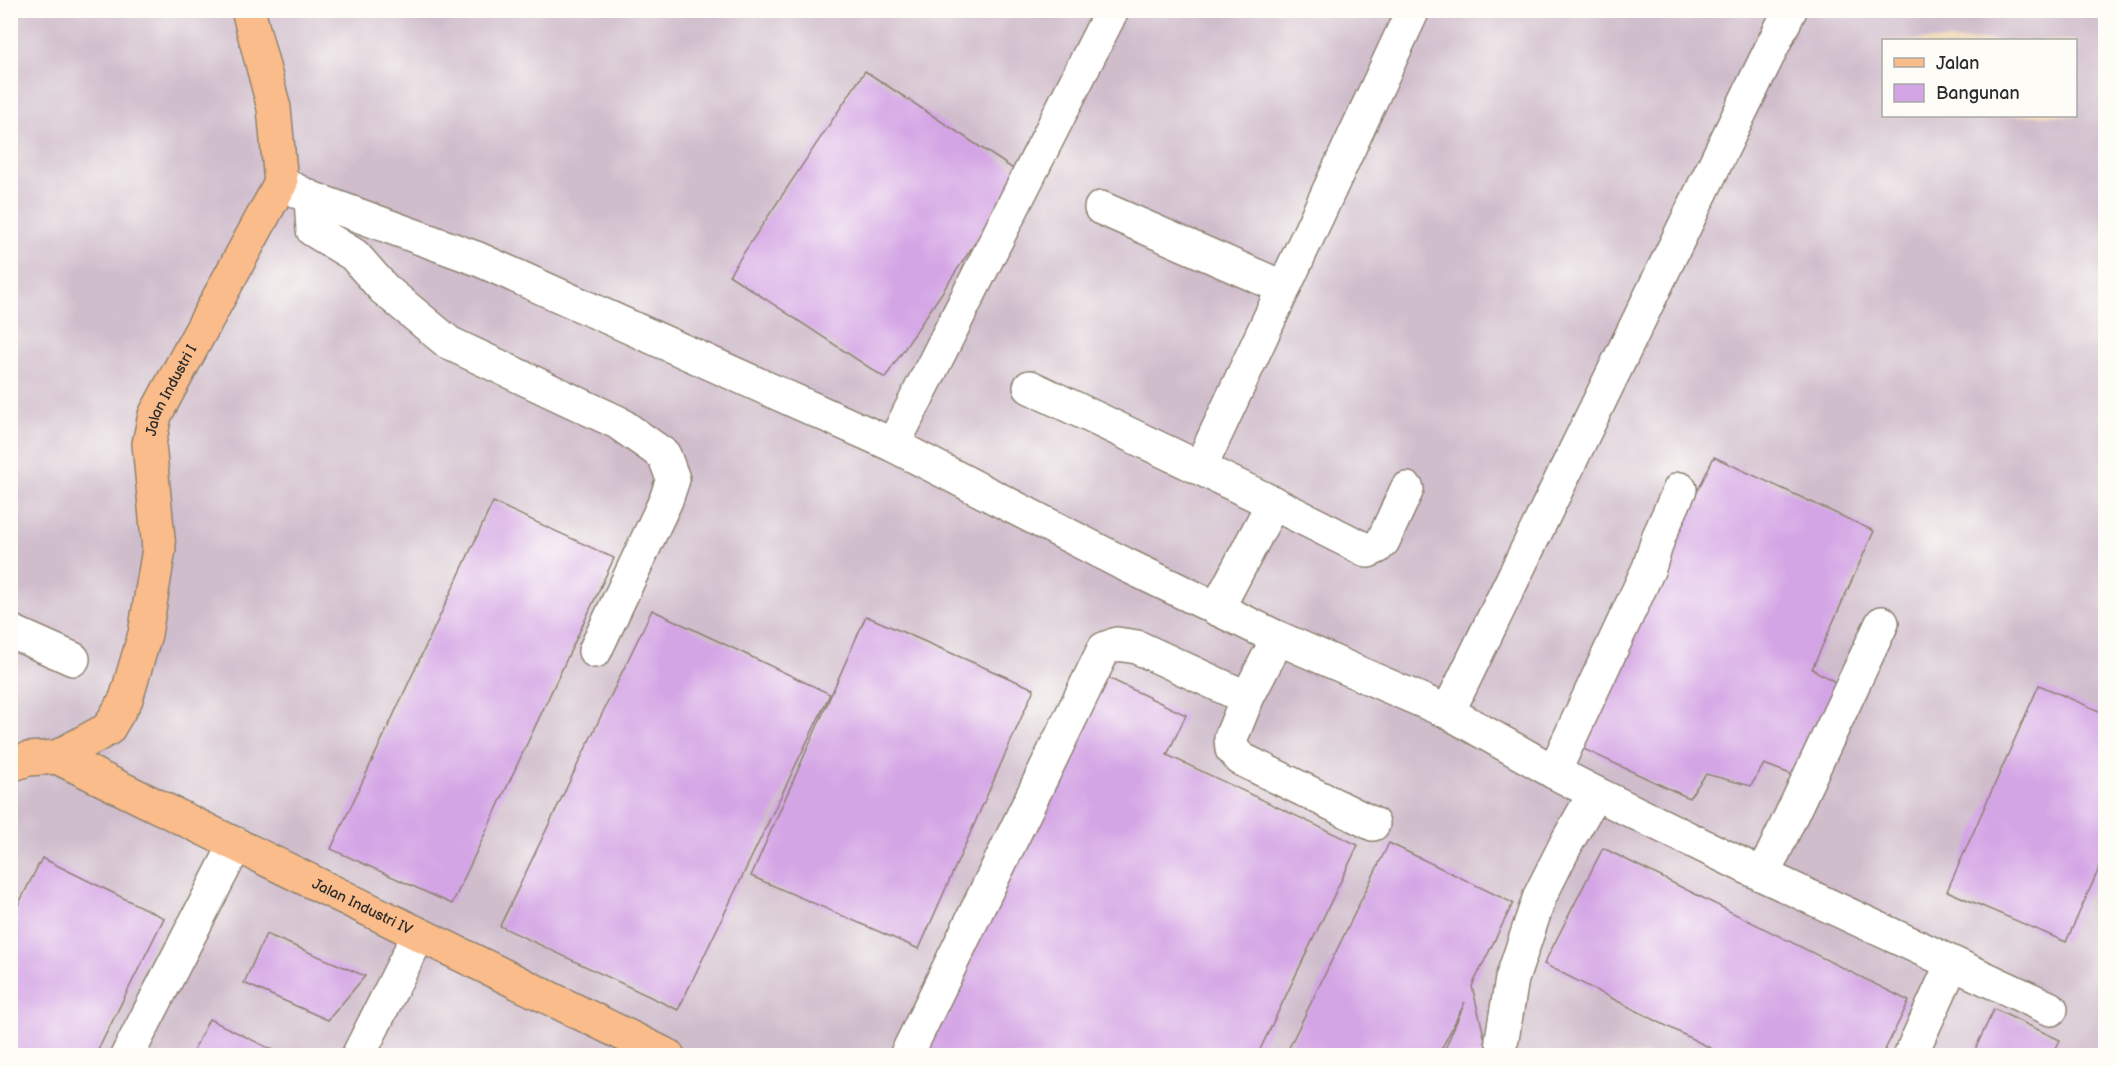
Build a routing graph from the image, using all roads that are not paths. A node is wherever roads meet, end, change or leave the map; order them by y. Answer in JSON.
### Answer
{"nodes":[{"id":1,"x":248,"y":10,"type":"edge"},
{"id":2,"x":1112,"y":10,"type":"edge"},
{"id":3,"x":1413,"y":10,"type":"edge"},
{"id":4,"x":1790,"y":10,"type":"edge"},
{"id":5,"x":281,"y":183,"type":"junction"},
{"id":6,"x":311,"y":198,"type":"junction"},
{"id":7,"x":1101,"y":208,"type":"dead end"},
{"id":8,"x":1284,"y":288,"type":"junction"},
{"id":9,"x":1030,"y":387,"type":"dead end"},
{"id":10,"x":893,"y":446,"type":"junction"},
{"id":11,"x":1200,"y":468,"type":"junction"},
{"id":12,"x":1407,"y":489,"type":"dead end"},
{"id":13,"x":1680,"y":489,"type":"dead end"},
{"id":14,"x":1273,"y":503,"type":"junction"},
{"id":15,"x":1217,"y":609,"type":"junction"},
{"id":16,"x":1882,"y":623,"type":"dead end"},
{"id":17,"x":10,"y":631,"type":"edge"},
{"id":18,"x":1278,"y":638,"type":"junction"},
{"id":19,"x":596,"y":651,"type":"dead end"},
{"id":20,"x":74,"y":659,"type":"dead end"},
{"id":21,"x":1247,"y":698,"type":"junction"},
{"id":22,"x":1448,"y":712,"type":"junction"},
{"id":23,"x":57,"y":758,"type":"junction"},
{"id":24,"x":10,"y":765,"type":"edge"},
{"id":25,"x":1554,"y":772,"type":"junction"},
{"id":26,"x":1595,"y":793,"type":"junction"},
{"id":27,"x":1373,"y":824,"type":"dead end"},
{"id":28,"x":236,"y":844,"type":"junction"},
{"id":29,"x":1763,"y":875,"type":"junction"},
{"id":30,"x":419,"y":934,"type":"junction"},
{"id":31,"x":1952,"y":964,"type":"junction"},
{"id":32,"x":2051,"y":1009,"type":"dead end"},
{"id":33,"x":1502,"y":1040,"type":"dead end"},
{"id":34,"x":128,"y":1056,"type":"edge"},
{"id":35,"x":358,"y":1056,"type":"edge"},
{"id":36,"x":669,"y":1056,"type":"edge"},
{"id":37,"x":906,"y":1056,"type":"edge"},
{"id":38,"x":1910,"y":1056,"type":"edge"}],
"edges":[{"from":1,"to":5,"type":"main road"},
{"from":2,"to":10,"type":"lane"},
{"from":3,"to":8,"type":"lane"},
{"from":4,"to":22,"type":"lane"},
{"from":5,"to":6,"type":"lane"},
{"from":5,"to":23,"type":"main road","name":"Jalan Industri I"},
{"from":6,"to":10,"type":"lane"},
{"from":6,"to":19,"type":"lane"},
{"from":7,"to":8,"type":"lane"},
{"from":8,"to":11,"type":"lane"},
{"from":9,"to":11,"type":"lane"},
{"from":10,"to":15,"type":"lane"},
{"from":11,"to":14,"type":"lane"},
{"from":12,"to":14,"type":"lane"},
{"from":13,"to":25,"type":"lane"},
{"from":14,"to":15,"type":"lane"},
{"from":15,"to":18,"type":"lane"},
{"from":16,"to":29,"type":"lane"},
{"from":17,"to":20,"type":"lane"},
{"from":18,"to":21,"type":"lane"},
{"from":18,"to":22,"type":"lane"},
{"from":21,"to":27,"type":"lane"},
{"from":21,"to":37,"type":"lane"},
{"from":22,"to":25,"type":"lane"},
{"from":23,"to":24,"type":"main road"},
{"from":23,"to":28,"type":"main road","name":"Jalan Industri IV"},
{"from":25,"to":26,"type":"lane"},
{"from":26,"to":29,"type":"lane"},
{"from":26,"to":33,"type":"lane"},
{"from":28,"to":30,"type":"main road","name":"Jalan Industri IV"},
{"from":28,"to":34,"type":"lane"},
{"from":29,"to":31,"type":"lane"},
{"from":30,"to":35,"type":"lane"},
{"from":30,"to":36,"type":"main road","name":"Jalan Industri IV"},
{"from":31,"to":32,"type":"lane"},
{"from":31,"to":38,"type":"lane"}]}
